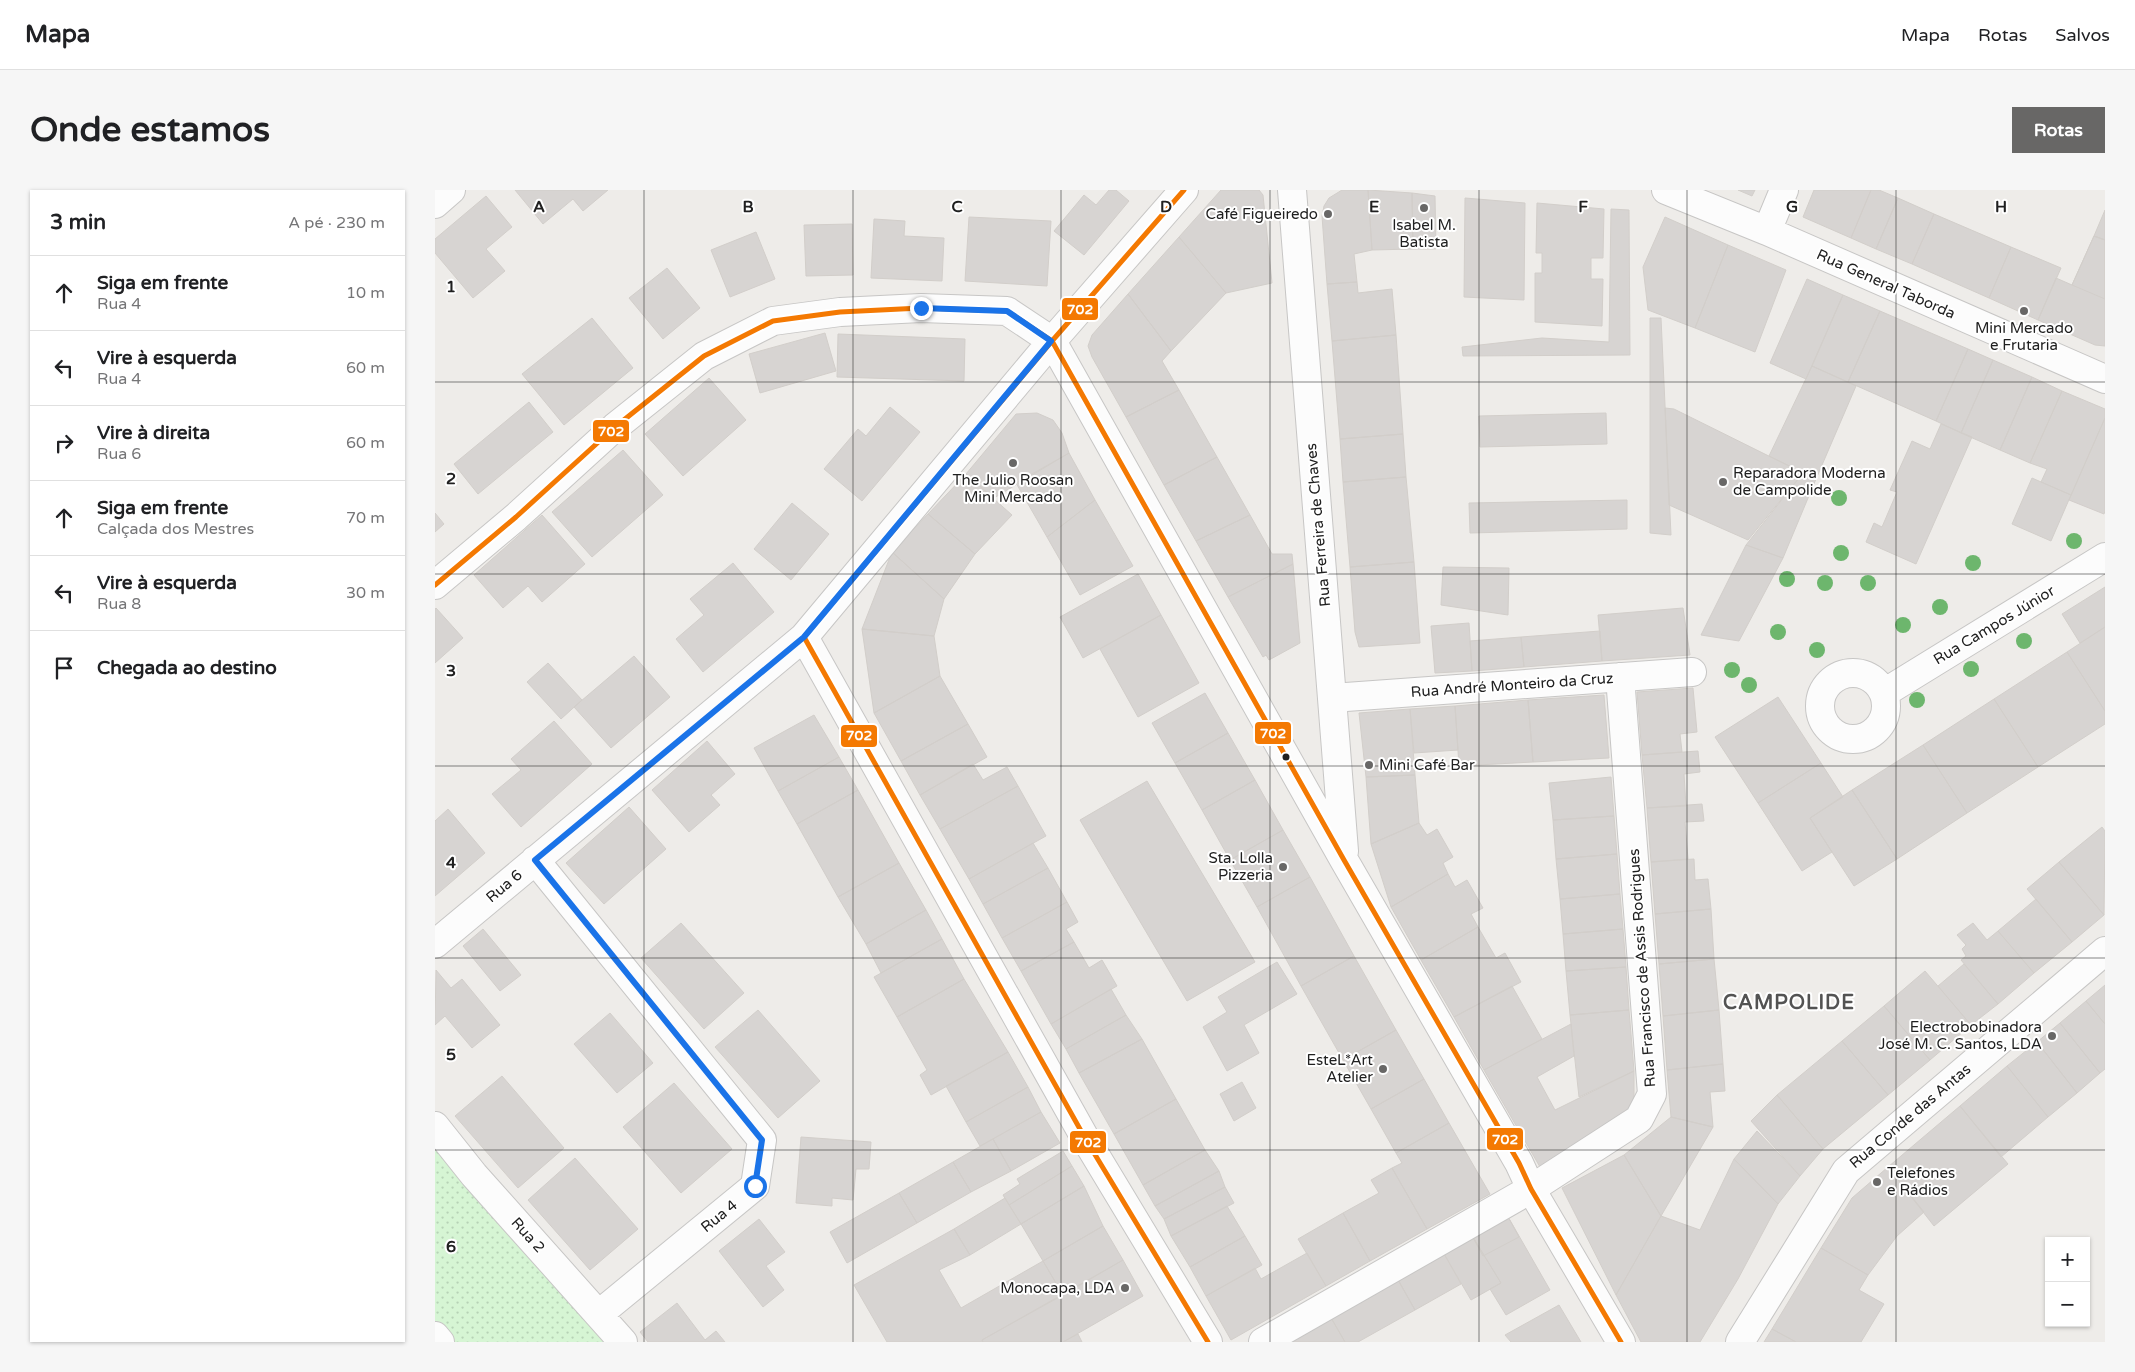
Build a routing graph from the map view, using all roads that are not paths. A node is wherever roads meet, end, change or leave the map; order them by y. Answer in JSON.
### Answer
{"nodes":[{"id":1,"x":451,"y":190,"type":"edge"},
{"id":2,"x":1184,"y":190,"type":"edge"},
{"id":3,"x":1292,"y":190,"type":"edge"},
{"id":4,"x":1666,"y":190,"type":"edge"},
{"id":5,"x":1784,"y":190,"type":"edge"},
{"id":6,"x":435,"y":204,"type":"edge"},
{"id":7,"x":1767,"y":231,"type":"junction"},
{"id":8,"x":1051,"y":341,"type":"junction"},
{"id":9,"x":2105,"y":379,"type":"edge"},
{"id":10,"x":2105,"y":557,"type":"edge"},
{"id":11,"x":435,"y":585,"type":"edge"},
{"id":12,"x":804,"y":637,"type":"junction"},
{"id":13,"x":1692,"y":672,"type":"dead end"},
{"id":14,"x":1619,"y":677,"type":"junction"},
{"id":15,"x":1884,"y":693,"type":"dead end"},
{"id":16,"x":1332,"y":698,"type":"junction"},
{"id":17,"x":535,"y":860,"type":"junction"},
{"id":18,"x":1344,"y":860,"type":"junction"},
{"id":19,"x":435,"y":944,"type":"edge"},
{"id":20,"x":2105,"y":951,"type":"edge"},
{"id":21,"x":435,"y":1126,"type":"edge"},
{"id":22,"x":1531,"y":1189,"type":"junction"},
{"id":23,"x":599,"y":1314,"type":"junction"},
{"id":24,"x":435,"y":1336,"type":"edge"},
{"id":25,"x":440,"y":1342,"type":"edge"},
{"id":26,"x":623,"y":1342,"type":"edge"},
{"id":27,"x":1208,"y":1342,"type":"edge"},
{"id":28,"x":1263,"y":1342,"type":"edge"},
{"id":29,"x":1621,"y":1342,"type":"edge"},
{"id":30,"x":1740,"y":1342,"type":"edge"}],
"edges":[{"from":1,"to":6,"type":"street"},
{"from":2,"to":8,"type":"street","name":"Rua 6"},
{"from":3,"to":16,"type":"street","name":"Rua Ferreira de Chaves"},
{"from":4,"to":7,"type":"street","name":"Rua General Taborda"},
{"from":5,"to":7,"type":"street"},
{"from":7,"to":9,"type":"street","name":"Rua General Taborda"},
{"from":8,"to":11,"type":"street"},
{"from":8,"to":12,"type":"street","name":"Rua 6"},
{"from":8,"to":18,"type":"street"},
{"from":10,"to":15,"type":"street","name":"Rua Campos Júnior"},
{"from":12,"to":17,"type":"street","name":"Rua 6"},
{"from":12,"to":27,"type":"street"},
{"from":13,"to":14,"type":"street","name":"Rua André Monteiro da Cruz"},
{"from":14,"to":16,"type":"street","name":"Rua André Monteiro da Cruz"},
{"from":14,"to":22,"type":"street","name":"Rua Francisco de Assis Rodrigues"},
{"from":16,"to":18,"type":"street","name":"Rua Ferreira de Chaves"},
{"from":17,"to":19,"type":"street","name":"Rua 6"},
{"from":17,"to":23,"type":"street","name":"Rua 4"},
{"from":18,"to":22,"type":"street"},
{"from":20,"to":30,"type":"street","name":"Rua Conde das Antas"},
{"from":21,"to":23,"type":"street","name":"Rua 2"},
{"from":22,"to":28,"type":"street","name":"Rua Francisco de Assis Rodrigues"},
{"from":22,"to":29,"type":"street"},
{"from":23,"to":26,"type":"street","name":"Rua 2"},
{"from":24,"to":25,"type":"street"}]}
